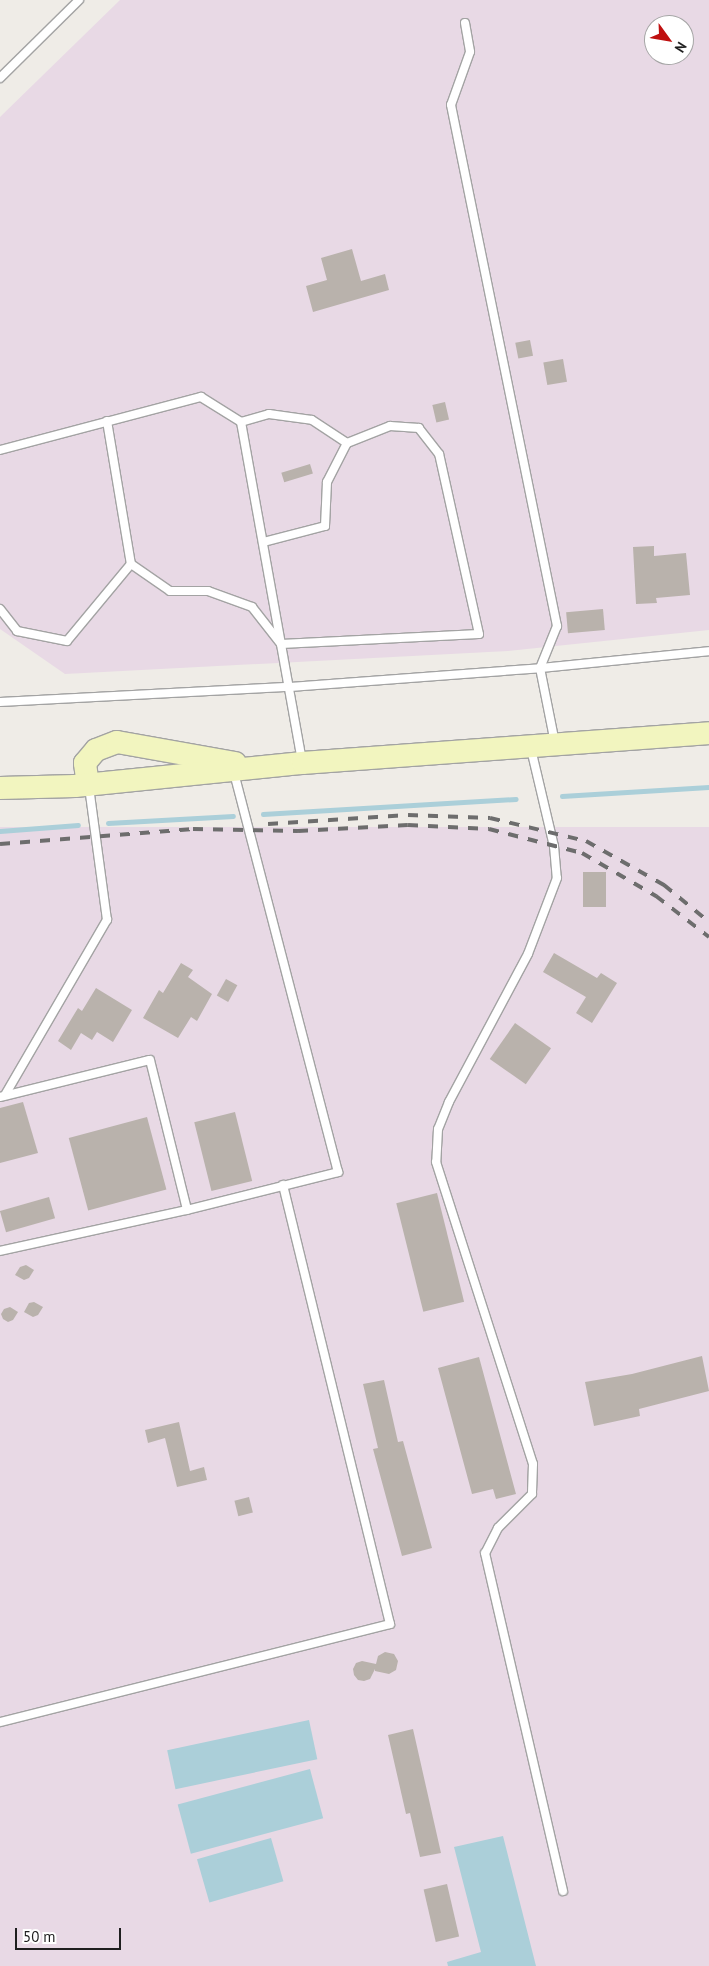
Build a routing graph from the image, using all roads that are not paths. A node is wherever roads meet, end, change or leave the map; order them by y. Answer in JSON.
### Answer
{"nodes":[{"id":1,"x":79,"y":0,"type":"edge"},
{"id":2,"x":465,"y":22,"type":"dead end"},
{"id":3,"x":0,"y":78,"type":"edge"},
{"id":4,"x":107,"y":422,"type":"junction"},
{"id":5,"x":241,"y":422,"type":"junction"},
{"id":6,"x":347,"y":443,"type":"junction"},
{"id":7,"x":0,"y":450,"type":"edge"},
{"id":8,"x":263,"y":542,"type":"junction"},
{"id":9,"x":131,"y":564,"type":"junction"},
{"id":10,"x":0,"y":609,"type":"edge"},
{"id":11,"x":281,"y":644,"type":"junction"},
{"id":12,"x":709,"y":651,"type":"edge"},
{"id":13,"x":540,"y":668,"type":"junction"},
{"id":14,"x":290,"y":688,"type":"junction"},
{"id":15,"x":0,"y":702,"type":"edge"},
{"id":16,"x":709,"y":733,"type":"edge"},
{"id":17,"x":556,"y":745,"type":"junction"},
{"id":18,"x":530,"y":747,"type":"junction"},
{"id":19,"x":303,"y":763,"type":"junction"},
{"id":20,"x":260,"y":768,"type":"junction"},
{"id":21,"x":233,"y":770,"type":"junction"},
{"id":22,"x":88,"y":784,"type":"junction"},
{"id":23,"x":0,"y":788,"type":"edge"},
{"id":24,"x":3,"y":1096,"type":"edge"},
{"id":25,"x":283,"y":1185,"type":"junction"},
{"id":26,"x":187,"y":1210,"type":"junction"},
{"id":27,"x":0,"y":1251,"type":"edge"},
{"id":28,"x":0,"y":1722,"type":"edge"},
{"id":29,"x":563,"y":1891,"type":"dead end"}],
"edges":[{"from":1,"to":3,"type":"lane"},
{"from":2,"to":13,"type":"lane"},
{"from":4,"to":5,"type":"lane"},
{"from":4,"to":7,"type":"lane"},
{"from":4,"to":9,"type":"lane"},
{"from":5,"to":6,"type":"lane"},
{"from":5,"to":8,"type":"lane"},
{"from":6,"to":8,"type":"lane"},
{"from":6,"to":11,"type":"lane"},
{"from":8,"to":11,"type":"lane"},
{"from":9,"to":10,"type":"lane"},
{"from":9,"to":11,"type":"lane"},
{"from":11,"to":14,"type":"lane"},
{"from":12,"to":13,"type":"lane"},
{"from":13,"to":14,"type":"lane"},
{"from":13,"to":17,"type":"lane"},
{"from":14,"to":15,"type":"lane"},
{"from":14,"to":19,"type":"lane"},
{"from":16,"to":17,"type":"main road"},
{"from":17,"to":18,"type":"main road"},
{"from":18,"to":19,"type":"main road"},
{"from":18,"to":29,"type":"lane"},
{"from":19,"to":20,"type":"main road"},
{"from":20,"to":21,"type":"main road"},
{"from":20,"to":22,"type":"main road"},
{"from":21,"to":22,"type":"main road"},
{"from":21,"to":25,"type":"lane"},
{"from":22,"to":23,"type":"main road"},
{"from":22,"to":24,"type":"lane"},
{"from":24,"to":26,"type":"lane"},
{"from":25,"to":26,"type":"lane"},
{"from":25,"to":28,"type":"lane"},
{"from":26,"to":27,"type":"lane"}]}
